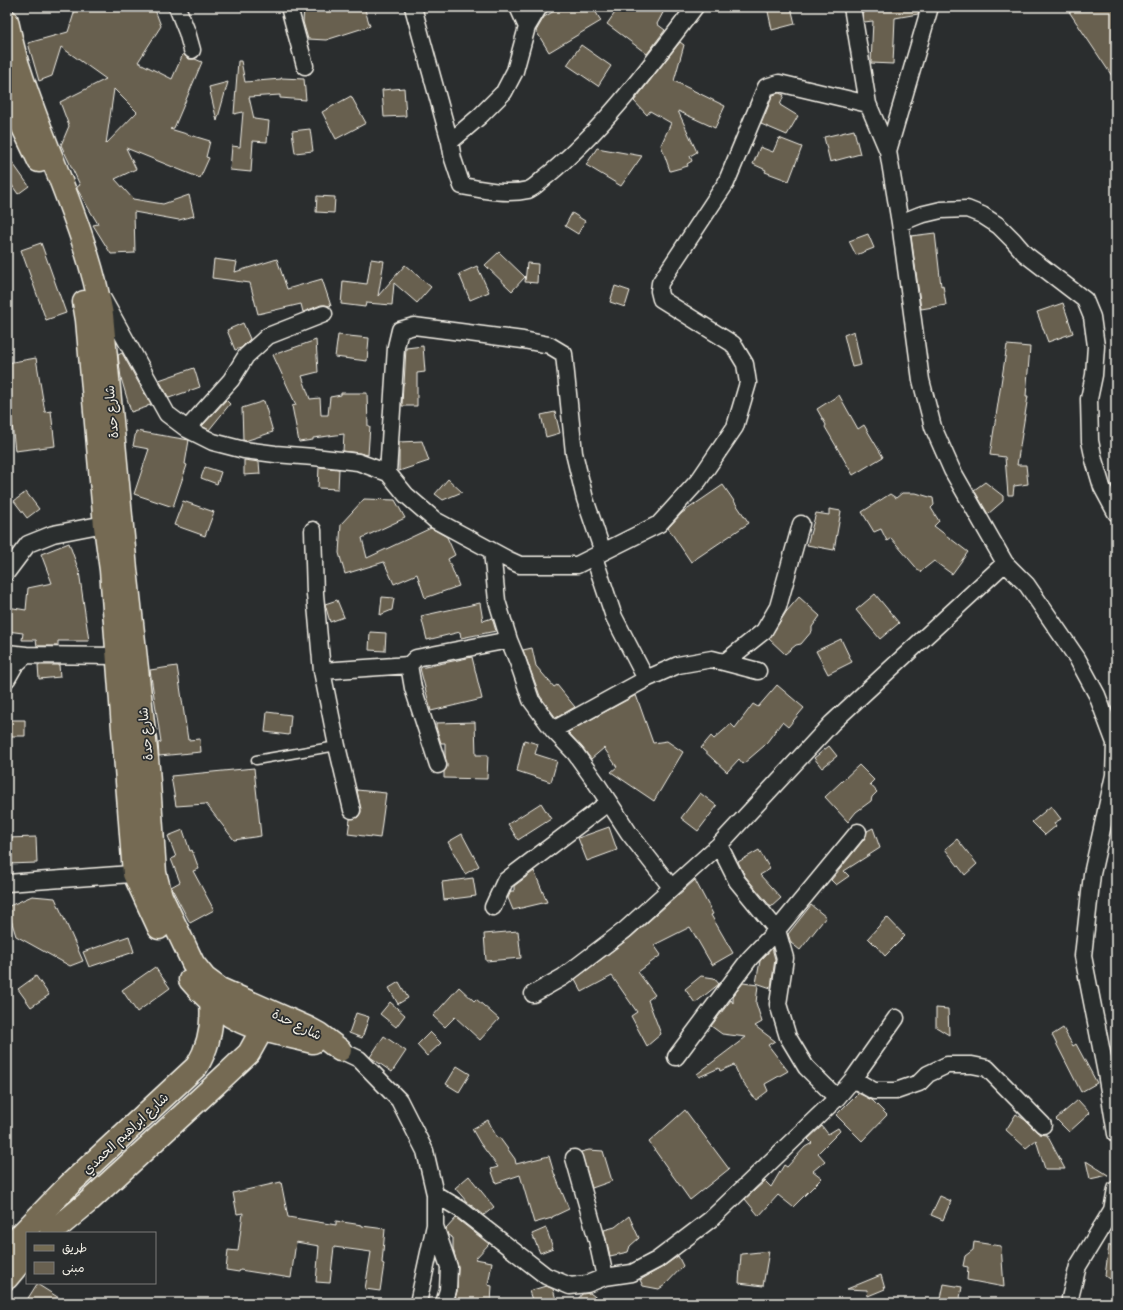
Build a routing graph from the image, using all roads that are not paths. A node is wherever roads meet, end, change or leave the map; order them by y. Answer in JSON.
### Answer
{"nodes":[{"id":1,"x":178,"y":7,"type":"edge"},
{"id":2,"x":289,"y":7,"type":"edge"},
{"id":3,"x":413,"y":7,"type":"edge"},
{"id":4,"x":518,"y":7,"type":"edge"},
{"id":5,"x":539,"y":7,"type":"edge"},
{"id":6,"x":696,"y":7,"type":"edge"},
{"id":7,"x":852,"y":7,"type":"edge"},
{"id":8,"x":930,"y":7,"type":"edge"},
{"id":9,"x":7,"y":21,"type":"edge"},
{"id":10,"x":527,"y":27,"type":"junction"},
{"id":11,"x":192,"y":50,"type":"dead end"},
{"id":12,"x":305,"y":66,"type":"dead end"},
{"id":13,"x":13,"y":78,"type":"edge"},
{"id":14,"x":7,"y":94,"type":"edge"},
{"id":15,"x":868,"y":104,"type":"junction"},
{"id":16,"x":450,"y":142,"type":"junction"},
{"id":17,"x":888,"y":151,"type":"junction"},
{"id":18,"x":900,"y":223,"type":"junction"},
{"id":19,"x":73,"y":232,"type":"junction"},
{"id":20,"x":97,"y":288,"type":"junction"},
{"id":21,"x":324,"y":314,"type":"dead end"},
{"id":22,"x":95,"y":318,"type":"junction"},
{"id":23,"x":187,"y":429,"type":"junction"},
{"id":24,"x":388,"y":473,"type":"junction"},
{"id":25,"x":1116,"y":513,"type":"edge"},
{"id":26,"x":802,"y":524,"type":"dead end"},
{"id":27,"x":114,"y":525,"type":"junction"},
{"id":28,"x":313,"y":530,"type":"dead end"},
{"id":29,"x":492,"y":551,"type":"junction"},
{"id":30,"x":598,"y":555,"type":"junction"},
{"id":31,"x":1005,"y":563,"type":"junction"},
{"id":32,"x":7,"y":572,"type":"edge"},
{"id":33,"x":509,"y":640,"type":"junction"},
{"id":34,"x":7,"y":653,"type":"edge"},
{"id":35,"x":26,"y":654,"type":"junction"},
{"id":36,"x":118,"y":656,"type":"junction"},
{"id":37,"x":725,"y":662,"type":"junction"},
{"id":38,"x":409,"y":665,"type":"junction"},
{"id":39,"x":322,"y":671,"type":"junction"},
{"id":40,"x":758,"y":671,"type":"dead end"},
{"id":41,"x":7,"y":679,"type":"edge"},
{"id":42,"x":646,"y":679,"type":"junction"},
{"id":43,"x":553,"y":730,"type":"junction"},
{"id":44,"x":337,"y":746,"type":"junction"},
{"id":45,"x":256,"y":760,"type":"dead end"},
{"id":46,"x":438,"y":765,"type":"dead end"},
{"id":47,"x":609,"y":802,"type":"junction"},
{"id":48,"x":352,"y":810,"type":"dead end"},
{"id":49,"x":858,"y":832,"type":"dead end"},
{"id":50,"x":719,"y":845,"type":"junction"},
{"id":51,"x":144,"y":874,"type":"junction"},
{"id":52,"x":7,"y":883,"type":"edge"},
{"id":53,"x":671,"y":887,"type":"junction"},
{"id":54,"x":493,"y":907,"type":"dead end"},
{"id":55,"x":777,"y":930,"type":"junction"},
{"id":56,"x":533,"y":994,"type":"dead end"},
{"id":57,"x":211,"y":1002,"type":"junction"},
{"id":58,"x":896,"y":1018,"type":"dead end"},
{"id":59,"x":267,"y":1021,"type":"junction"},
{"id":60,"x":308,"y":1040,"type":"junction"},
{"id":61,"x":340,"y":1050,"type":"junction"},
{"id":62,"x":249,"y":1052,"type":"junction"},
{"id":63,"x":676,"y":1057,"type":"dead end"},
{"id":64,"x":853,"y":1080,"type":"junction"},
{"id":65,"x":836,"y":1098,"type":"junction"},
{"id":66,"x":1043,"y":1124,"type":"dead end"},
{"id":67,"x":1116,"y":1134,"type":"edge"},
{"id":68,"x":574,"y":1158,"type":"dead end"},
{"id":69,"x":70,"y":1184,"type":"junction"},
{"id":70,"x":1116,"y":1189,"type":"edge"},
{"id":71,"x":435,"y":1194,"type":"junction"},
{"id":72,"x":87,"y":1203,"type":"junction"},
{"id":73,"x":435,"y":1225,"type":"junction"},
{"id":74,"x":52,"y":1232,"type":"edge"},
{"id":75,"x":7,"y":1249,"type":"edge"},
{"id":76,"x":26,"y":1255,"type":"edge"},
{"id":77,"x":605,"y":1277,"type":"junction"},
{"id":78,"x":7,"y":1278,"type":"edge"},
{"id":79,"x":418,"y":1303,"type":"edge"},
{"id":80,"x":444,"y":1303,"type":"edge"},
{"id":81,"x":1070,"y":1303,"type":"edge"}],
"edges":[{"from":1,"to":11,"type":"street"},
{"from":2,"to":12,"type":"street"},
{"from":3,"to":16,"type":"street"},
{"from":4,"to":10,"type":"street"},
{"from":5,"to":10,"type":"street"},
{"from":6,"to":16,"type":"street"},
{"from":7,"to":15,"type":"street"},
{"from":8,"to":17,"type":"street"},
{"from":9,"to":13,"type":"main road","name":"شارع حدة"},
{"from":10,"to":16,"type":"street"},
{"from":13,"to":19,"type":"main road","name":"شارع حدة"},
{"from":14,"to":19,"type":"main road","name":"شارع حدة"},
{"from":15,"to":17,"type":"street"},
{"from":15,"to":30,"type":"street"},
{"from":17,"to":18,"type":"street"},
{"from":18,"to":25,"type":"street"},
{"from":18,"to":31,"type":"street"},
{"from":19,"to":20,"type":"main road","name":"شارع حدة"},
{"from":19,"to":22,"type":"main road","name":"شارع حدة"},
{"from":20,"to":22,"type":"main road","name":"شارع حدة"},
{"from":20,"to":23,"type":"street"},
{"from":21,"to":23,"type":"street"},
{"from":22,"to":27,"type":"main road","name":"شارع حدة"},
{"from":23,"to":24,"type":"street"},
{"from":24,"to":29,"type":"street"},
{"from":24,"to":30,"type":"street"},
{"from":26,"to":37,"type":"street"},
{"from":27,"to":32,"type":"street"},
{"from":27,"to":36,"type":"main road","name":"شارع حدة"},
{"from":27,"to":51,"type":"main road","name":"شارع حدة"},
{"from":28,"to":39,"type":"street"},
{"from":29,"to":30,"type":"street"},
{"from":29,"to":33,"type":"street"},
{"from":30,"to":42,"type":"street"},
{"from":31,"to":50,"type":"street"},
{"from":31,"to":67,"type":"street"},
{"from":33,"to":38,"type":"street"},
{"from":33,"to":43,"type":"street"},
{"from":34,"to":35,"type":"street"},
{"from":35,"to":36,"type":"street"},
{"from":35,"to":41,"type":"street"},
{"from":36,"to":51,"type":"main road","name":"شارع حدة"},
{"from":37,"to":40,"type":"street"},
{"from":37,"to":42,"type":"street"},
{"from":38,"to":39,"type":"street"},
{"from":38,"to":46,"type":"street"},
{"from":39,"to":44,"type":"street"},
{"from":42,"to":43,"type":"street"},
{"from":43,"to":47,"type":"street"},
{"from":44,"to":45,"type":"lane"},
{"from":44,"to":48,"type":"street"},
{"from":47,"to":53,"type":"street"},
{"from":47,"to":54,"type":"street"},
{"from":49,"to":55,"type":"street"},
{"from":50,"to":53,"type":"street"},
{"from":50,"to":55,"type":"street"},
{"from":51,"to":52,"type":"street"},
{"from":51,"to":57,"type":"main road","name":"شارع حدة"},
{"from":51,"to":59,"type":"main road","name":"شارع حدة"},
{"from":53,"to":56,"type":"street"},
{"from":55,"to":63,"type":"street"},
{"from":55,"to":65,"type":"street"},
{"from":57,"to":59,"type":"main road","name":"شارع حدة"},
{"from":57,"to":69,"type":"main road","name":"شارع ابراهيم الحمدي"},
{"from":58,"to":64,"type":"street"},
{"from":59,"to":60,"type":"main road","name":"شارع حدة"},
{"from":59,"to":61,"type":"main road","name":"شارع حدة"},
{"from":59,"to":62,"type":"main road","name":"شارع ابراهيم الحمدي"},
{"from":60,"to":61,"type":"main road","name":"شارع حدة"},
{"from":60,"to":62,"type":"main road"},
{"from":61,"to":71,"type":"street"},
{"from":62,"to":72,"type":"main road","name":"شارع ابراهيم الحمدي"},
{"from":64,"to":65,"type":"street"},
{"from":64,"to":66,"type":"street"},
{"from":65,"to":77,"type":"street"},
{"from":68,"to":77,"type":"street"},
{"from":69,"to":72,"type":"main road"},
{"from":69,"to":75,"type":"main road","name":"شارع ابراهيم الحمدي"},
{"from":70,"to":81,"type":"street"},
{"from":71,"to":73,"type":"street"},
{"from":71,"to":77,"type":"street"},
{"from":72,"to":74,"type":"main road","name":"شارع ابراهيم الحمدي"},
{"from":73,"to":79,"type":"street"},
{"from":73,"to":80,"type":"street"},
{"from":76,"to":78,"type":"main road"}]}
